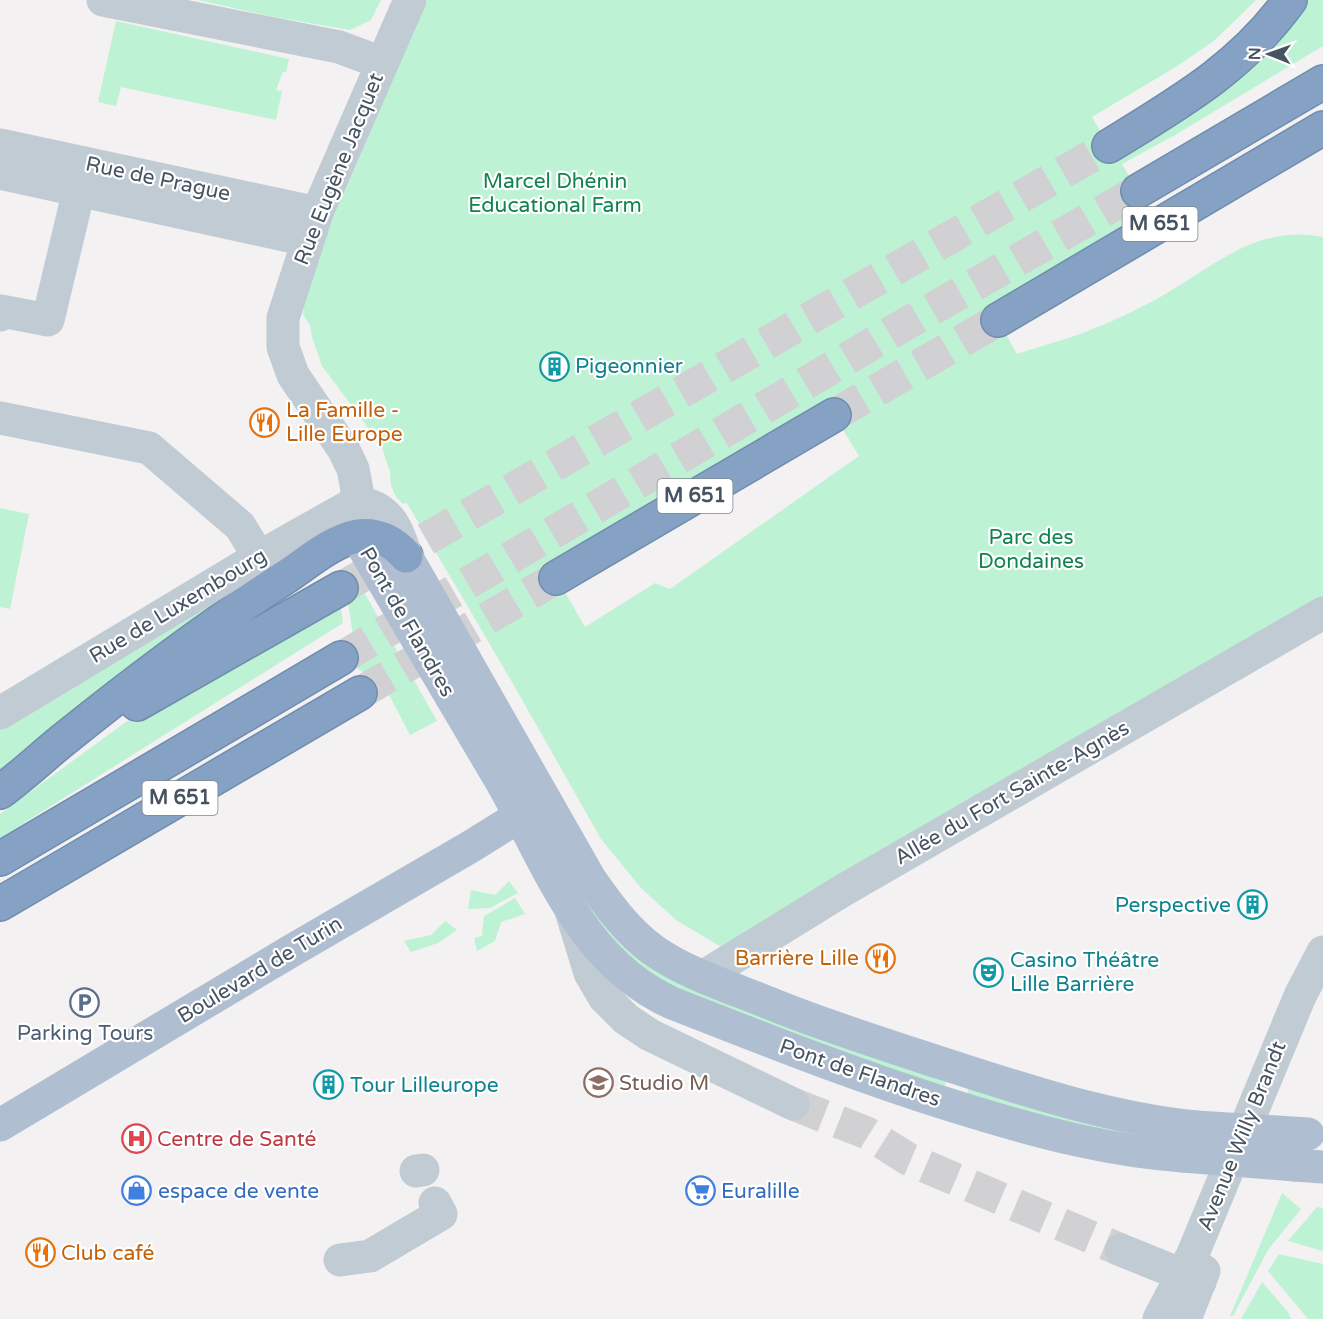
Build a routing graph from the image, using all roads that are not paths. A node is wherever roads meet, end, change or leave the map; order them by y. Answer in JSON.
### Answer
{"nodes":[{"id":1,"x":103,"y":0,"type":"edge"},
{"id":2,"x":410,"y":0,"type":"edge"},
{"id":3,"x":1290,"y":0,"type":"edge"},
{"id":4,"x":382,"y":63,"type":"junction"},
{"id":5,"x":1323,"y":82,"type":"edge"},
{"id":6,"x":1323,"y":128,"type":"edge"},
{"id":7,"x":0,"y":145,"type":"edge"},
{"id":8,"x":1110,"y":146,"type":"tunnel mouth"},
{"id":9,"x":0,"y":172,"type":"edge"},
{"id":10,"x":79,"y":190,"type":"junction"},
{"id":11,"x":1138,"y":191,"type":"tunnel mouth"},
{"id":12,"x":312,"y":226,"type":"junction"},
{"id":13,"x":0,"y":315,"type":"edge"},
{"id":14,"x":998,"y":320,"type":"tunnel mouth"},
{"id":15,"x":834,"y":415,"type":"tunnel mouth"},
{"id":16,"x":0,"y":418,"type":"edge"},
{"id":17,"x":357,"y":502,"type":"junction"},
{"id":18,"x":357,"y":536,"type":"junction"},
{"id":19,"x":406,"y":556,"type":"junction"},
{"id":20,"x":260,"y":557,"type":"junction"},
{"id":21,"x":556,"y":578,"type":"tunnel mouth"},
{"id":22,"x":341,"y":588,"type":"tunnel mouth"},
{"id":23,"x":1323,"y":613,"type":"edge"},
{"id":24,"x":341,"y":658,"type":"tunnel mouth"},
{"id":25,"x":360,"y":693,"type":"tunnel mouth"},
{"id":26,"x":0,"y":713,"type":"edge"},
{"id":27,"x":536,"y":786,"type":"junction"},
{"id":28,"x":2,"y":790,"type":"edge"},
{"id":29,"x":520,"y":816,"type":"junction"},
{"id":30,"x":0,"y":858,"type":"edge"},
{"id":31,"x":0,"y":904,"type":"edge"},
{"id":32,"x":571,"y":910,"type":"junction"},
{"id":33,"x":1323,"y":952,"type":"edge"},
{"id":34,"x":1323,"y":962,"type":"edge"},
{"id":35,"x":704,"y":976,"type":"junction"},
{"id":36,"x":793,"y":1104,"type":"tunnel mouth"},
{"id":37,"x":0,"y":1125,"type":"edge"},
{"id":38,"x":1316,"y":1134,"type":"edge"},
{"id":39,"x":1309,"y":1166,"type":"edge"},
{"id":40,"x":435,"y":1203,"type":"dead end"},
{"id":41,"x":1121,"y":1250,"type":"tunnel mouth"},
{"id":42,"x":340,"y":1260,"type":"dead end"},
{"id":43,"x":1191,"y":1278,"type":"junction"},
{"id":44,"x":1159,"y":1319,"type":"edge"},
{"id":45,"x":1185,"y":1319,"type":"edge"}],
"edges":[{"from":1,"to":4,"type":"street"},
{"from":2,"to":4,"type":"street","name":"Rue Eugène Jacquet"},
{"from":3,"to":8,"type":"highway"},
{"from":4,"to":12,"type":"street","name":"Rue Eugène Jacquet"},
{"from":5,"to":11,"type":"highway","number":"M 651"},
{"from":6,"to":14,"type":"highway","number":"M 651"},
{"from":7,"to":12,"type":"street","name":"Rue de Prague"},
{"from":9,"to":10,"type":"street","name":"Rue de Prague"},
{"from":10,"to":12,"type":"street","name":"Rue de Prague"},
{"from":10,"to":13,"type":"street"},
{"from":12,"to":17,"type":"street","name":"Rue Eugène Jacquet"},
{"from":15,"to":21,"type":"highway","number":"M 651"},
{"from":16,"to":20,"type":"street"},
{"from":17,"to":18,"type":"street","name":"Pont de Flandres"},
{"from":17,"to":19,"type":"street","name":"Pont de Flandres"},
{"from":17,"to":20,"type":"street","name":"Rue de Luxembourg"},
{"from":18,"to":19,"type":"highway"},
{"from":18,"to":28,"type":"highway"},
{"from":18,"to":29,"type":"main road","name":"Pont de Flandres"},
{"from":19,"to":27,"type":"main road","name":"Pont de Flandres"},
{"from":20,"to":26,"type":"street","name":"Rue de Luxembourg"},
{"from":22,"to":28,"type":"highway"},
{"from":23,"to":35,"type":"street","name":"Allée du Fort Sainte-Agnès"},
{"from":24,"to":30,"type":"highway","number":"M 651"},
{"from":25,"to":31,"type":"highway","number":"M 651"},
{"from":27,"to":29,"type":"main road"},
{"from":27,"to":35,"type":"main road","name":"Pont de Flandres"},
{"from":29,"to":32,"type":"main road","name":"Pont de Flandres"},
{"from":29,"to":37,"type":"main road","name":"Boulevard de Turin"},
{"from":32,"to":36,"type":"street"},
{"from":32,"to":39,"type":"main road","name":"Pont de Flandres","bridge":true},
{"from":33,"to":43,"type":"street","name":"Avenue Willy Brandt"},
{"from":34,"to":43,"type":"street","name":"Avenue Willy Brandt"},
{"from":35,"to":38,"type":"main road","name":"Pont de Flandres","bridge":true},
{"from":40,"to":42,"type":"street"},
{"from":41,"to":43,"type":"street"},
{"from":43,"to":44,"type":"street","name":"Avenue Willy Brandt"},
{"from":43,"to":45,"type":"street","name":"Avenue Willy Brandt"}]}
